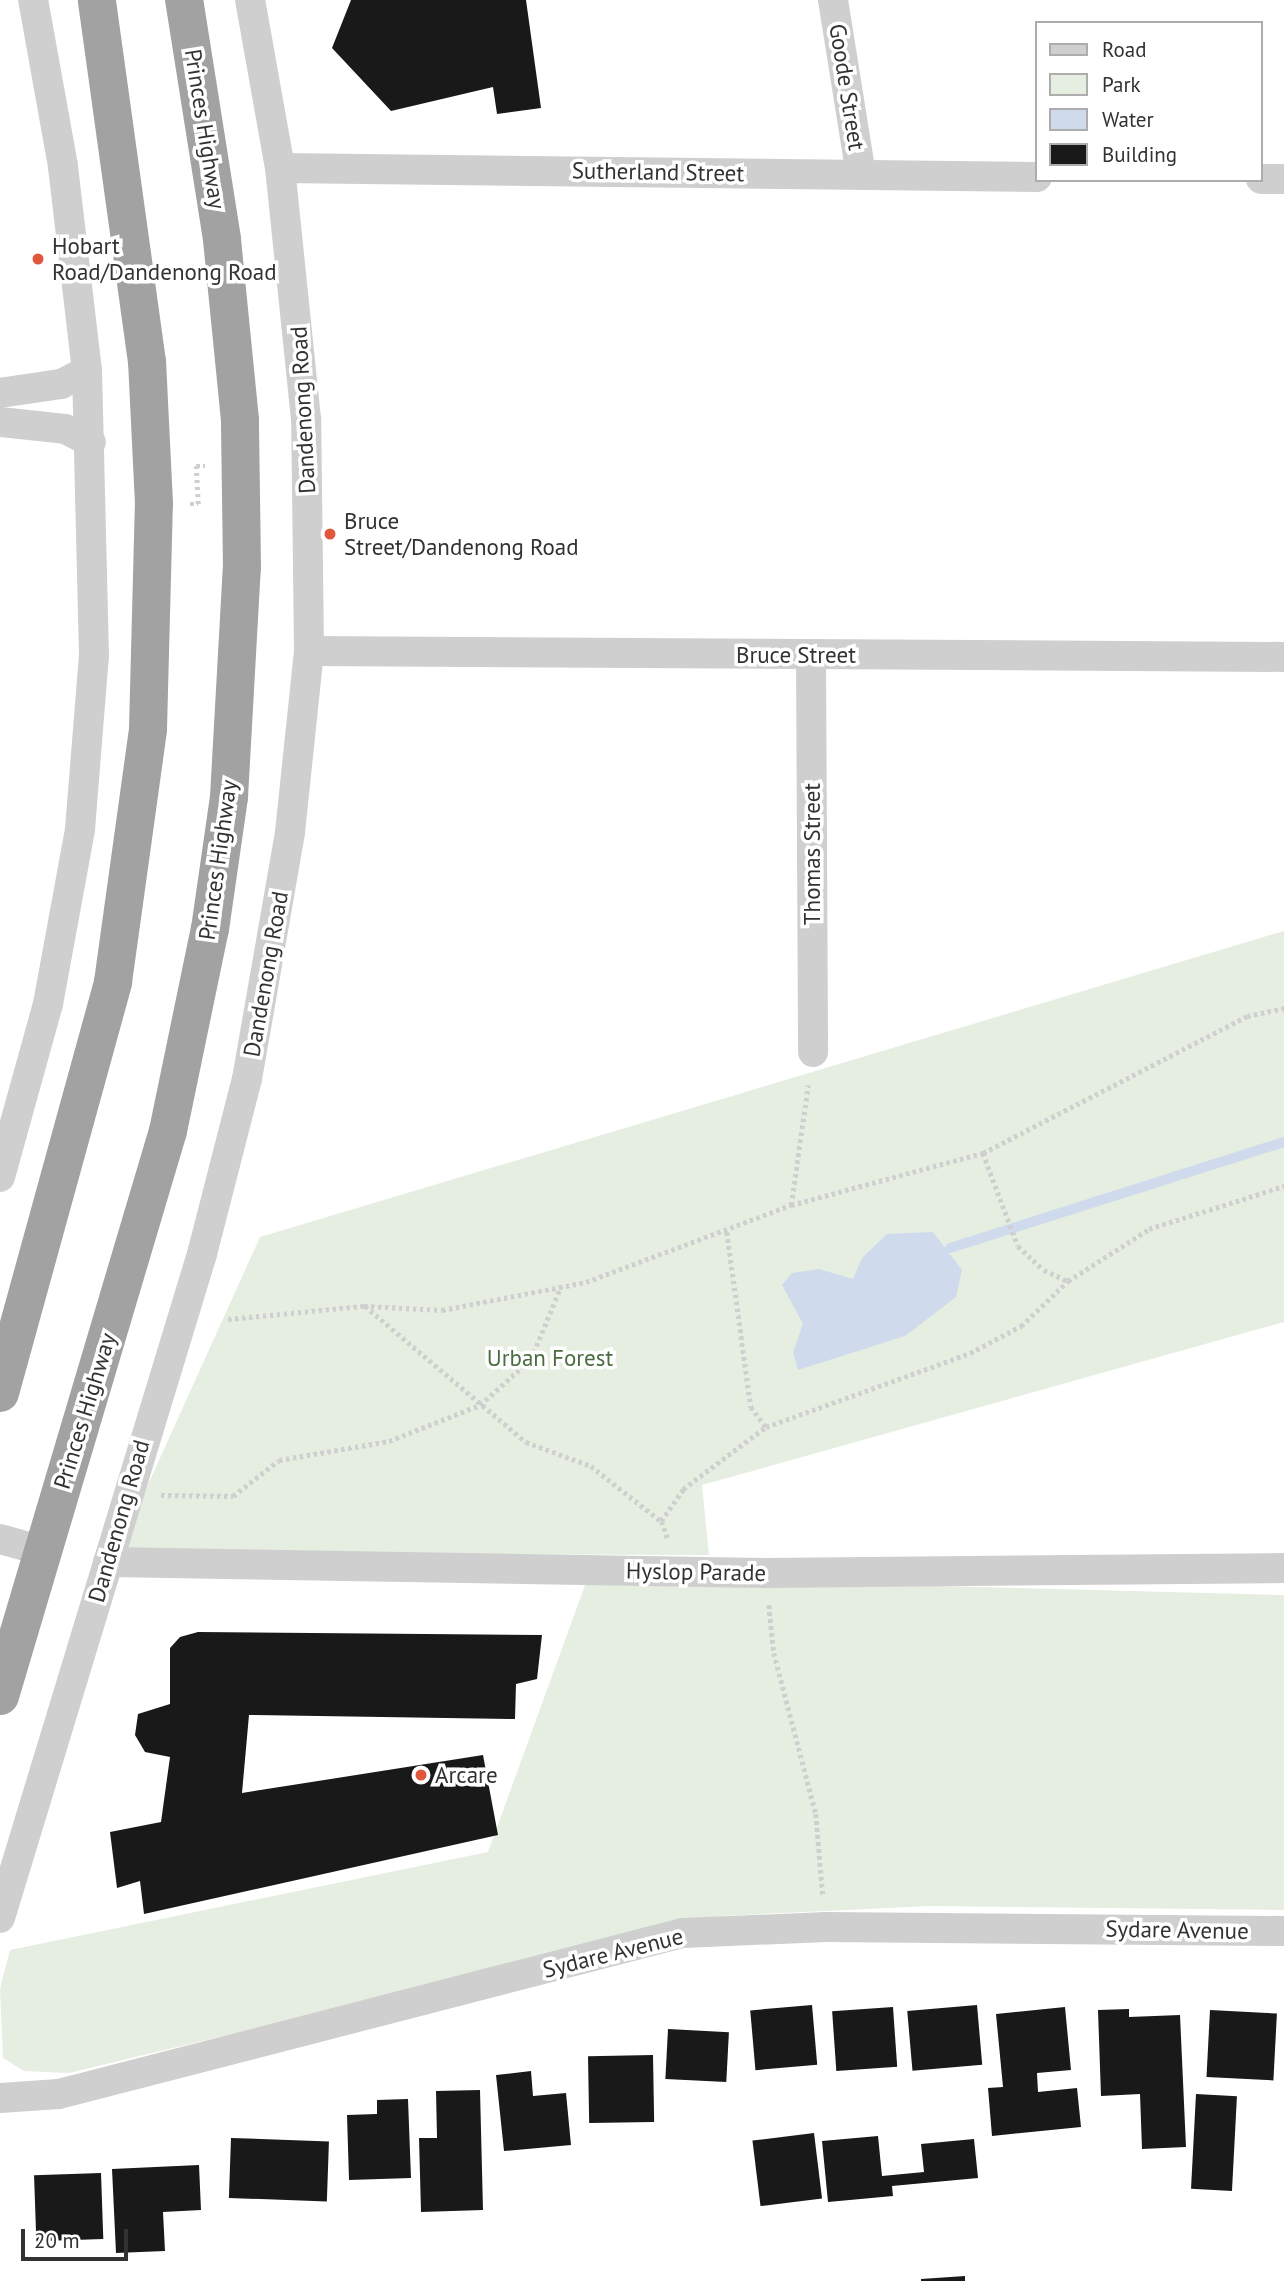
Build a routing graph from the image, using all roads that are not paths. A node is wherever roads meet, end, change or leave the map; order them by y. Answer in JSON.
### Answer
{"nodes":[{"id":1,"x":33,"y":0,"type":"edge"},
{"id":2,"x":97,"y":0,"type":"edge"},
{"id":3,"x":184,"y":0,"type":"edge"},
{"id":4,"x":250,"y":0,"type":"edge"},
{"id":5,"x":834,"y":0,"type":"edge"},
{"id":6,"x":280,"y":168,"type":"junction"},
{"id":7,"x":861,"y":175,"type":"junction"},
{"id":8,"x":1036,"y":177,"type":"edge"},
{"id":9,"x":1263,"y":179,"type":"edge"},
{"id":10,"x":1284,"y":179,"type":"edge"},
{"id":11,"x":87,"y":371,"type":"junction"},
{"id":12,"x":0,"y":393,"type":"edge"},
{"id":13,"x":0,"y":422,"type":"edge"},
{"id":14,"x":91,"y":442,"type":"junction"},
{"id":15,"x":309,"y":652,"type":"junction"},
{"id":16,"x":811,"y":655,"type":"junction"},
{"id":17,"x":1284,"y":657,"type":"edge"},
{"id":18,"x":813,"y":1052,"type":"road end"},
{"id":19,"x":8,"y":1124,"type":"edge"},
{"id":20,"x":0,"y":1177,"type":"edge"},
{"id":21,"x":0,"y":1393,"type":"edge"},
{"id":22,"x":0,"y":1539,"type":"edge"},
{"id":23,"x":43,"y":1550,"type":"junction"},
{"id":24,"x":108,"y":1562,"type":"junction"},
{"id":25,"x":1284,"y":1568,"type":"edge"},
{"id":26,"x":0,"y":1696,"type":"edge"},
{"id":27,"x":0,"y":1918,"type":"edge"},
{"id":28,"x":1284,"y":1931,"type":"edge"},
{"id":29,"x":0,"y":2098,"type":"edge"}],
"edges":[{"from":1,"to":11,"type":"street"},
{"from":2,"to":21,"type":"highway"},
{"from":3,"to":23,"type":"highway","name":"Princes Highway"},
{"from":4,"to":6,"type":"street","name":"Dandenong Road"},
{"from":5,"to":7,"type":"street","name":"Goode Street"},
{"from":6,"to":7,"type":"street","name":"Sutherland Street"},
{"from":6,"to":15,"type":"street","name":"Dandenong Road"},
{"from":7,"to":8,"type":"street","name":"Sutherland Street"},
{"from":9,"to":10,"type":"street"},
{"from":11,"to":12,"type":"street"},
{"from":11,"to":14,"type":"street"},
{"from":13,"to":14,"type":"street"},
{"from":14,"to":19,"type":"street"},
{"from":15,"to":16,"type":"street","name":"Bruce Street"},
{"from":15,"to":24,"type":"street","name":"Dandenong Road"},
{"from":16,"to":17,"type":"street","name":"Bruce Street"},
{"from":16,"to":18,"type":"street","name":"Thomas Street"},
{"from":19,"to":20,"type":"street"},
{"from":22,"to":23,"type":"street"},
{"from":23,"to":26,"type":"highway","name":"Princes Highway"},
{"from":24,"to":25,"type":"street","name":"Hyslop Parade"},
{"from":24,"to":27,"type":"street","name":"Dandenong Road"},
{"from":28,"to":29,"type":"street","name":"Sydare Avenue"}]}
